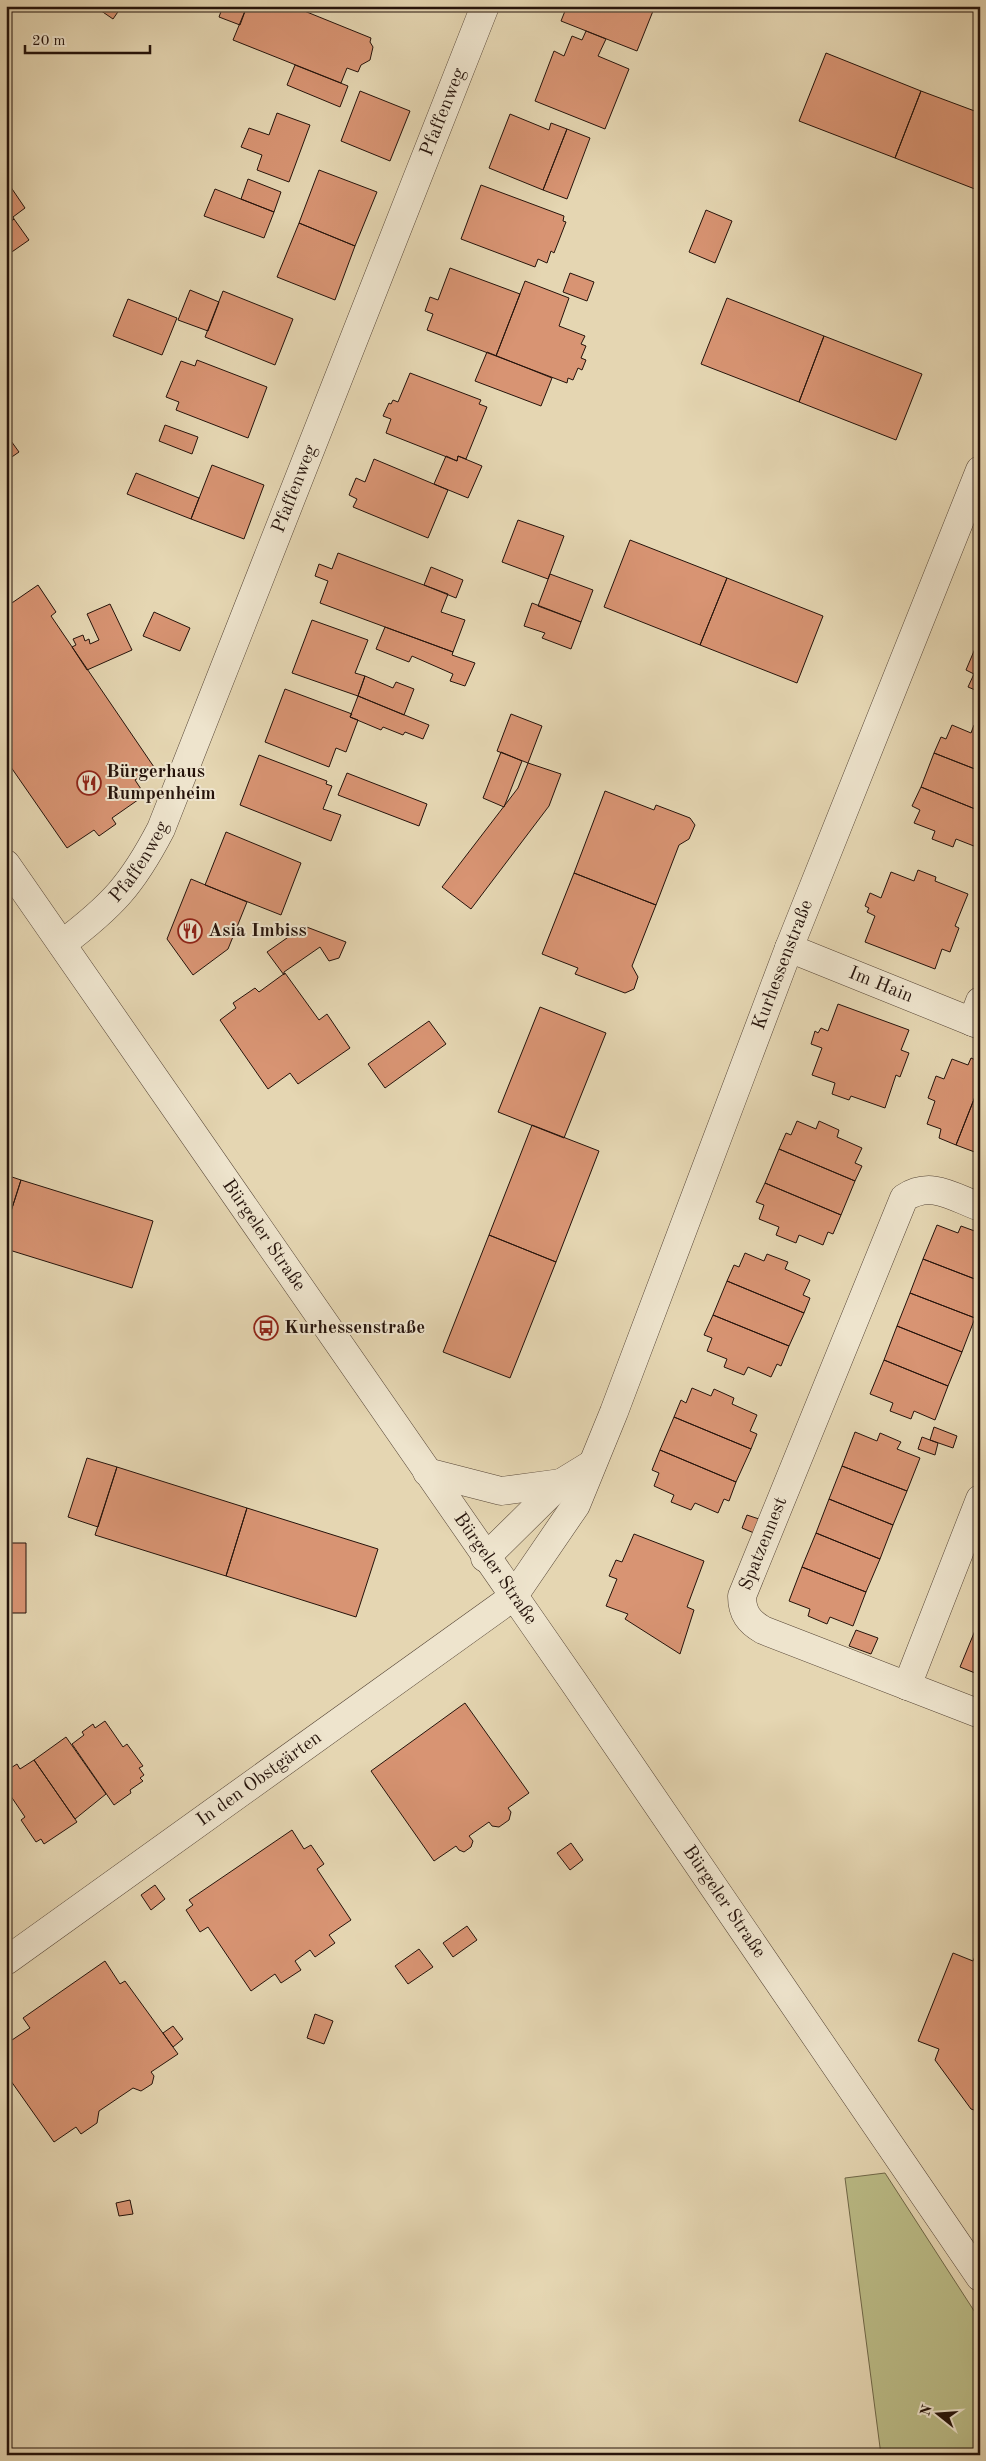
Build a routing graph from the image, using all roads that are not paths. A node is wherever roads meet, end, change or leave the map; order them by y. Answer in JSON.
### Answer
{"nodes":[{"id":1,"x":485,"y":6,"type":"edge"},
{"id":2,"x":980,"y":470,"type":"edge"},
{"id":3,"x":6,"y":864,"type":"edge"},
{"id":4,"x":62,"y":944,"type":"junction"},
{"id":5,"x":789,"y":948,"type":"junction"},
{"id":6,"x":977,"y":1016,"type":"edge"},
{"id":7,"x":980,"y":1207,"type":"edge"},
{"id":8,"x":592,"y":1464,"type":"junction"},
{"id":9,"x":427,"y":1472,"type":"junction"},
{"id":10,"x":560,"y":1483,"type":"junction"},
{"id":11,"x":980,"y":1499,"type":"edge"},
{"id":12,"x":485,"y":1558,"type":"junction"},
{"id":13,"x":513,"y":1597,"type":"junction"},
{"id":14,"x":908,"y":1686,"type":"junction"},
{"id":15,"x":980,"y":1714,"type":"edge"},
{"id":16,"x":6,"y":1961,"type":"edge"},
{"id":17,"x":980,"y":2277,"type":"edge"}],
"edges":[{"from":1,"to":4,"type":"street","name":"Pfaffenweg"},
{"from":2,"to":5,"type":"street","name":"Kurhessenstraße"},
{"from":3,"to":4,"type":"street","name":"Bürgeler Straße"},
{"from":4,"to":9,"type":"street","name":"Bürgeler Straße"},
{"from":5,"to":6,"type":"street","name":"Im Hain"},
{"from":5,"to":8,"type":"street","name":"Kurhessenstraße"},
{"from":7,"to":14,"type":"street","name":"Spatzennest"},
{"from":8,"to":10,"type":"street"},
{"from":8,"to":13,"type":"street","name":"Kurhessenstraße"},
{"from":9,"to":10,"type":"street"},
{"from":9,"to":12,"type":"street","name":"Bürgeler Straße"},
{"from":10,"to":12,"type":"street"},
{"from":11,"to":14,"type":"street"},
{"from":12,"to":13,"type":"street","name":"Bürgeler Straße"},
{"from":13,"to":16,"type":"street","name":"In den Obstgärten"},
{"from":13,"to":17,"type":"street","name":"Bürgeler Straße"},
{"from":14,"to":15,"type":"street","name":"Spatzennest"}]}
